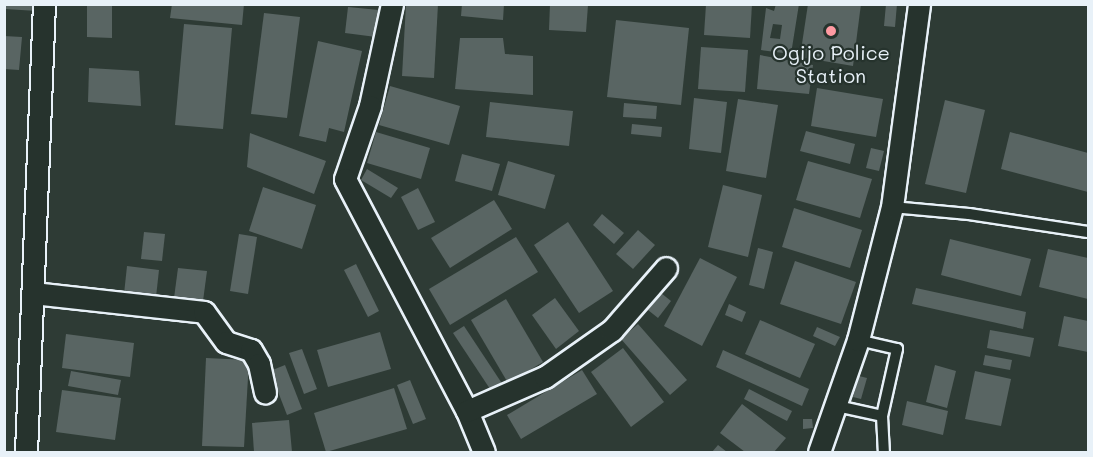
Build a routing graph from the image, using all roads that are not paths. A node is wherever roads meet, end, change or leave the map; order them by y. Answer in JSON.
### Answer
{"nodes":[{"id":1,"x":44,"y":4,"type":"edge"},
{"id":2,"x":392,"y":4,"type":"edge"},
{"id":3,"x":919,"y":4,"type":"edge"},
{"id":4,"x":892,"y":207,"type":"junction"},
{"id":5,"x":1089,"y":232,"type":"edge"},
{"id":6,"x":666,"y":268,"type":"dead end"},
{"id":7,"x":33,"y":293,"type":"junction"},
{"id":8,"x":858,"y":340,"type":"junction"},
{"id":9,"x":264,"y":392,"type":"dead end"},
{"id":10,"x":837,"y":406,"type":"junction"},
{"id":11,"x":467,"y":411,"type":"junction"},
{"id":12,"x":882,"y":416,"type":"junction"},
{"id":13,"x":819,"y":452,"type":"edge"},
{"id":14,"x":26,"y":453,"type":"edge"},
{"id":15,"x":484,"y":453,"type":"edge"},
{"id":16,"x":884,"y":453,"type":"edge"}],
"edges":[{"from":1,"to":7,"type":"street"},
{"from":2,"to":11,"type":"street"},
{"from":3,"to":4,"type":"street"},
{"from":4,"to":5,"type":"lane"},
{"from":4,"to":8,"type":"street"},
{"from":6,"to":11,"type":"street"},
{"from":7,"to":9,"type":"street"},
{"from":7,"to":14,"type":"street"},
{"from":8,"to":10,"type":"street"},
{"from":8,"to":12,"type":"lane"},
{"from":10,"to":12,"type":"lane"},
{"from":10,"to":13,"type":"street"},
{"from":11,"to":15,"type":"street"},
{"from":12,"to":16,"type":"lane"}]}
